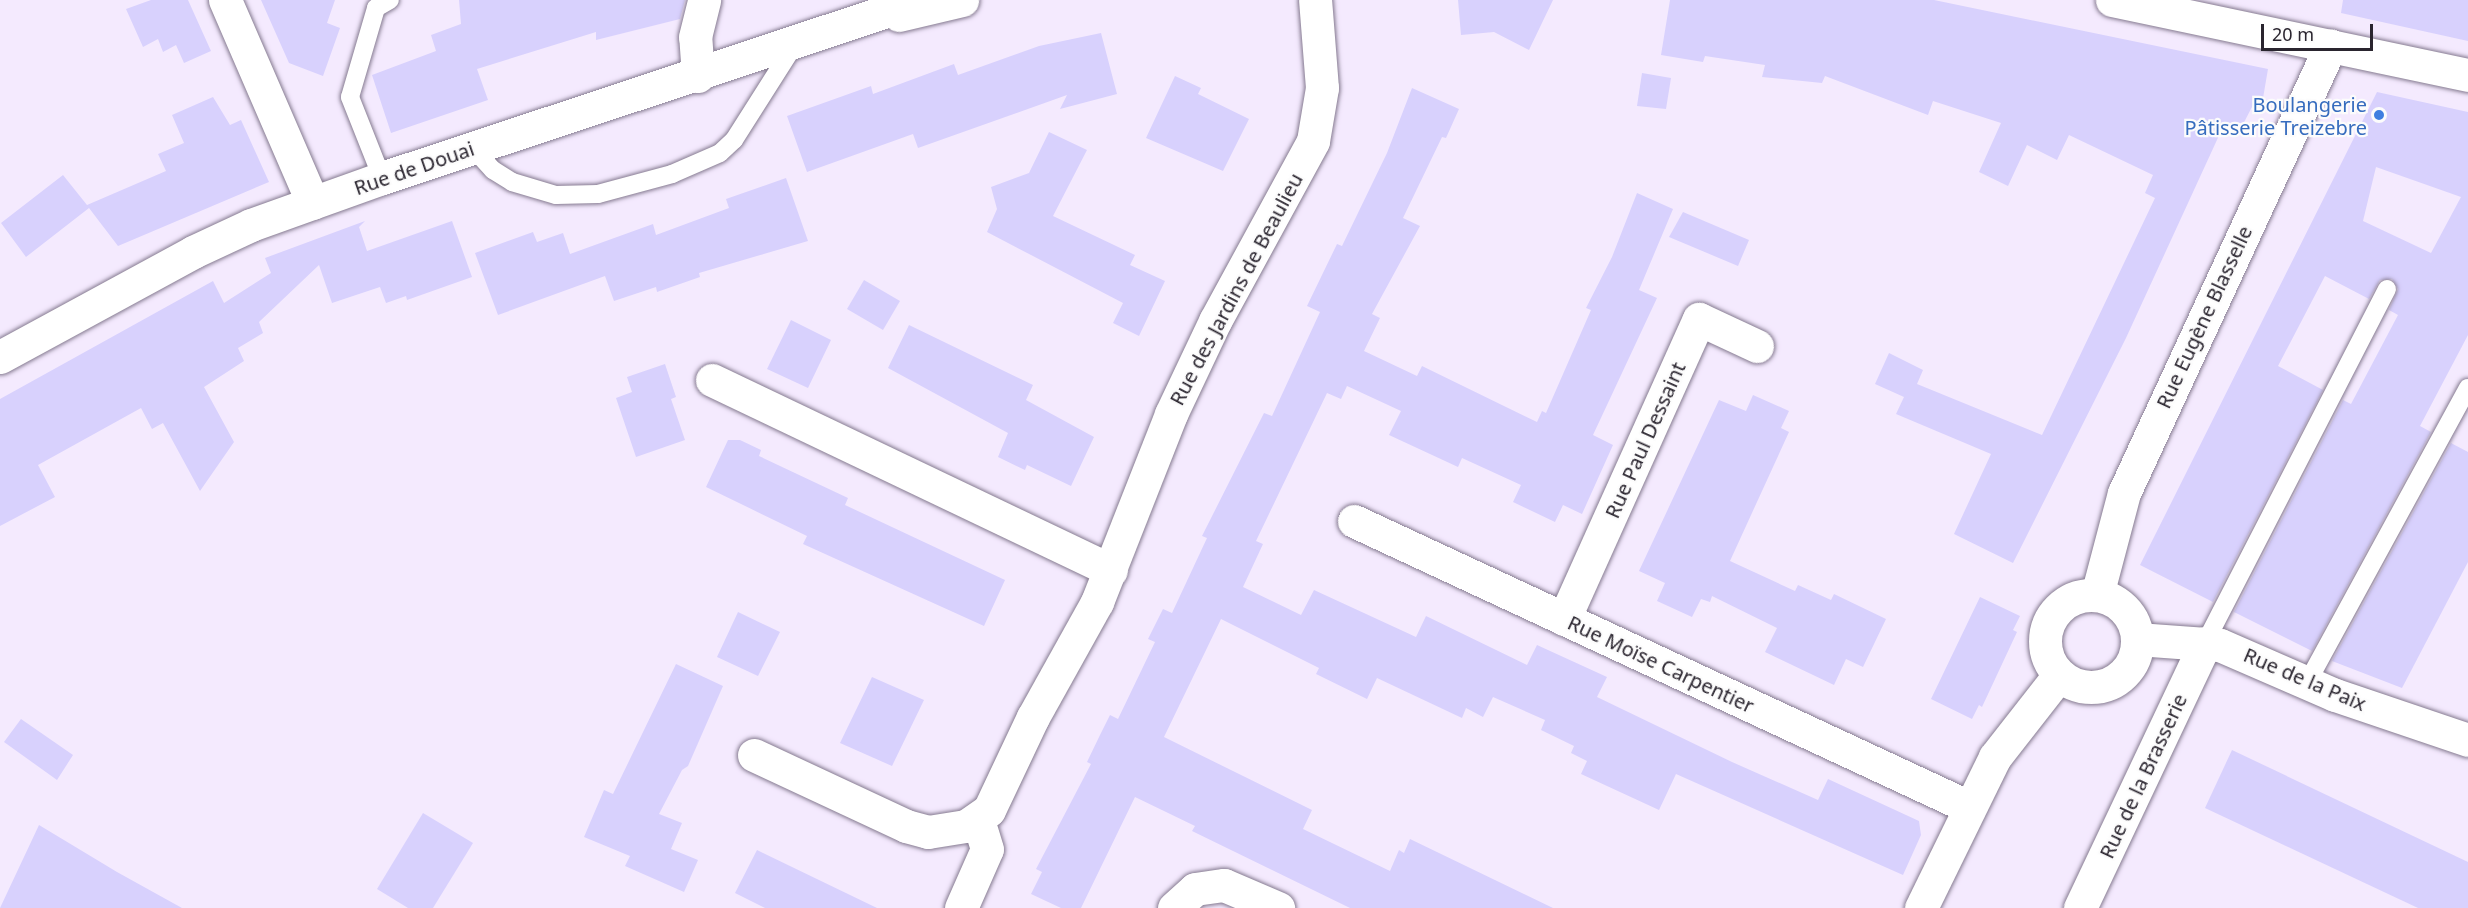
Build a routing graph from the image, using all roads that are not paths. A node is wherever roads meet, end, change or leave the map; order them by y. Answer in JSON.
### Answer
{"nodes":[{"id":1,"x":225,"y":0,"type":"edge"},
{"id":2,"x":390,"y":0,"type":"edge"},
{"id":3,"x":704,"y":0,"type":"edge"},
{"id":4,"x":920,"y":0,"type":"edge"},
{"id":5,"x":962,"y":0,"type":"edge"},
{"id":6,"x":1316,"y":0,"type":"edge"},
{"id":7,"x":2112,"y":0,"type":"edge"},
{"id":8,"x":848,"y":27,"type":"junction"},
{"id":9,"x":795,"y":44,"type":"junction"},
{"id":10,"x":2331,"y":46,"type":"junction"},
{"id":11,"x":2468,"y":75,"type":"edge"},
{"id":12,"x":698,"y":76,"type":"junction"},
{"id":13,"x":473,"y":148,"type":"junction"},
{"id":14,"x":382,"y":178,"type":"junction"},
{"id":15,"x":313,"y":203,"type":"junction"},
{"id":16,"x":2387,"y":290,"type":"dead end"},
{"id":17,"x":1757,"y":346,"type":"dead end"},
{"id":18,"x":0,"y":357,"type":"edge"},
{"id":19,"x":712,"y":380,"type":"dead end"},
{"id":20,"x":2468,"y":388,"type":"edge"},
{"id":21,"x":1354,"y":521,"type":"dead end"},
{"id":22,"x":1111,"y":570,"type":"junction"},
{"id":23,"x":2097,"y":595,"type":"junction"},
{"id":24,"x":1564,"y":619,"type":"junction"},
{"id":25,"x":2138,"y":639,"type":"junction"},
{"id":26,"x":2205,"y":643,"type":"junction"},
{"id":27,"x":2059,"y":675,"type":"junction"},
{"id":28,"x":2307,"y":683,"type":"junction"},
{"id":29,"x":2468,"y":740,"type":"edge"},
{"id":30,"x":754,"y":755,"type":"dead end"},
{"id":31,"x":1969,"y":807,"type":"junction"},
{"id":32,"x":978,"y":819,"type":"junction"},
{"id":33,"x":961,"y":908,"type":"edge"},
{"id":34,"x":1174,"y":908,"type":"edge"},
{"id":35,"x":1278,"y":908,"type":"edge"},
{"id":36,"x":1921,"y":908,"type":"edge"},
{"id":37,"x":2080,"y":908,"type":"edge"}],
"edges":[{"from":1,"to":15,"type":"street"},
{"from":2,"to":14,"type":"lane"},
{"from":3,"to":12,"type":"street"},
{"from":4,"to":8,"type":"street","name":"Rue de Douai"},
{"from":5,"to":8,"type":"street","name":"Rue de Douai"},
{"from":6,"to":22,"type":"street","name":"Rue des Jardins de Beaulieu"},
{"from":7,"to":10,"type":"street"},
{"from":8,"to":9,"type":"street","name":"Rue de Douai"},
{"from":9,"to":12,"type":"street","name":"Rue de Douai"},
{"from":9,"to":13,"type":"lane"},
{"from":10,"to":11,"type":"street"},
{"from":10,"to":23,"type":"street","name":"Rue Eugène Blasselle"},
{"from":12,"to":13,"type":"street","name":"Rue de Douai"},
{"from":13,"to":14,"type":"street","name":"Rue de Douai"},
{"from":14,"to":15,"type":"street","name":"Rue de Douai"},
{"from":15,"to":18,"type":"street","name":"Rue de Douai"},
{"from":16,"to":26,"type":"lane"},
{"from":17,"to":24,"type":"street","name":"Rue Paul Dessaint"},
{"from":19,"to":22,"type":"street"},
{"from":20,"to":28,"type":"lane"},
{"from":21,"to":24,"type":"street","name":"Rue Moïse Carpentier"},
{"from":22,"to":32,"type":"street","name":"Rue des Jardins de Beaulieu"},
{"from":23,"to":25,"type":"street"},
{"from":23,"to":27,"type":"street"},
{"from":24,"to":31,"type":"street","name":"Rue Moïse Carpentier"},
{"from":25,"to":26,"type":"street","name":"Rue de la Paix"},
{"from":25,"to":27,"type":"street"},
{"from":26,"to":28,"type":"street","name":"Rue de la Paix"},
{"from":26,"to":37,"type":"street","name":"Rue de la Brasserie"},
{"from":27,"to":31,"type":"street"},
{"from":28,"to":29,"type":"street","name":"Rue de la Paix"},
{"from":30,"to":32,"type":"street"},
{"from":31,"to":36,"type":"street"},
{"from":32,"to":33,"type":"street"},
{"from":34,"to":35,"type":"street"}]}
